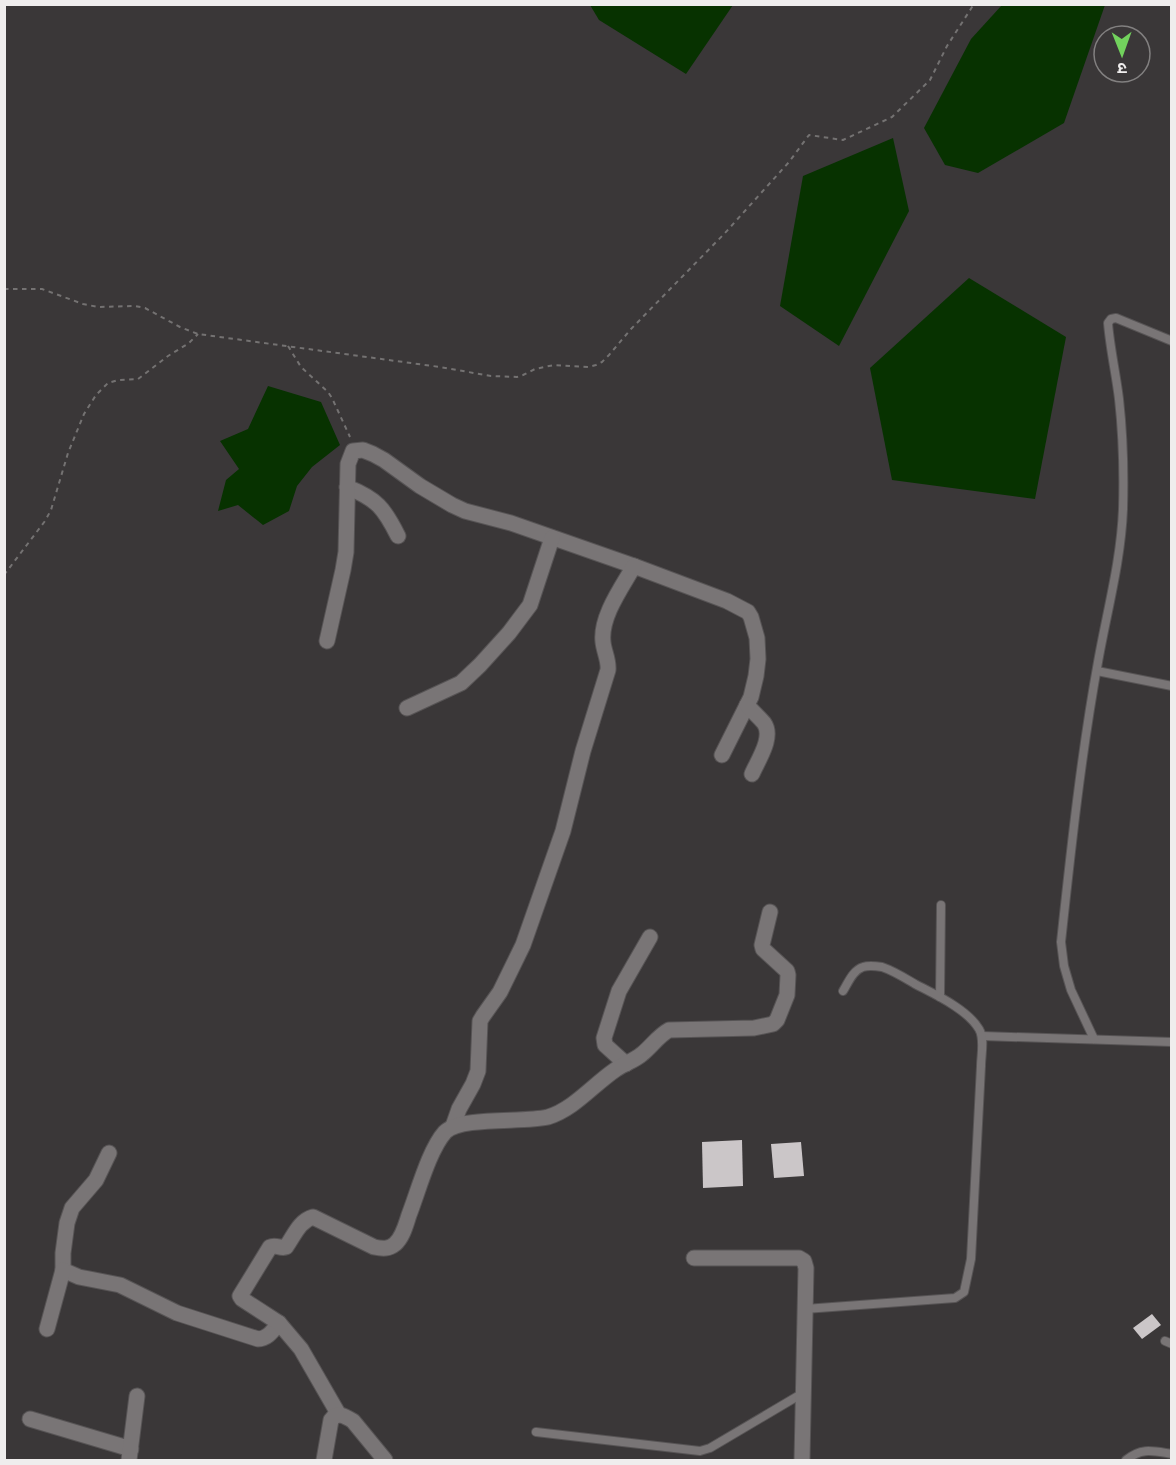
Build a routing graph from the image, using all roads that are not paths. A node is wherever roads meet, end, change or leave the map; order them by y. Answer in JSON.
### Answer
{"nodes":[{"id":1,"x":1172,"y":341,"type":"edge"},
{"id":2,"x":347,"y":487,"type":"junction"},
{"id":3,"x":398,"y":536,"type":"dead end"},
{"id":4,"x":552,"y":538,"type":"junction"},
{"id":5,"x":634,"y":566,"type":"junction"},
{"id":6,"x":327,"y":641,"type":"dead end"},
{"id":7,"x":1097,"y":671,"type":"junction"},
{"id":8,"x":1172,"y":686,"type":"edge"},
{"id":9,"x":747,"y":705,"type":"junction"},
{"id":10,"x":407,"y":708,"type":"dead end"},
{"id":11,"x":722,"y":754,"type":"dead end"},
{"id":12,"x":752,"y":774,"type":"dead end"},
{"id":13,"x":941,"y":905,"type":"dead end"},
{"id":14,"x":770,"y":912,"type":"dead end"},
{"id":15,"x":650,"y":937,"type":"dead end"},
{"id":16,"x":843,"y":991,"type":"dead end"},
{"id":17,"x":940,"y":997,"type":"junction"},
{"id":18,"x":982,"y":1036,"type":"junction"},
{"id":19,"x":1094,"y":1039,"type":"junction"},
{"id":20,"x":1172,"y":1042,"type":"edge"},
{"id":21,"x":626,"y":1064,"type":"junction"},
{"id":22,"x":453,"y":1126,"type":"junction"},
{"id":23,"x":109,"y":1153,"type":"dead end"},
{"id":24,"x":694,"y":1258,"type":"dead end"},
{"id":25,"x":63,"y":1270,"type":"junction"},
{"id":26,"x":805,"y":1309,"type":"junction"},
{"id":27,"x":279,"y":1323,"type":"junction"},
{"id":28,"x":47,"y":1329,"type":"dead end"},
{"id":29,"x":803,"y":1393,"type":"junction"},
{"id":30,"x":137,"y":1396,"type":"dead end"},
{"id":31,"x":339,"y":1414,"type":"junction"},
{"id":32,"x":30,"y":1419,"type":"dead end"},
{"id":33,"x":536,"y":1432,"type":"dead end"},
{"id":34,"x":1172,"y":1454,"type":"edge"},
{"id":35,"x":130,"y":1455,"type":"edge"},
{"id":36,"x":324,"y":1461,"type":"edge"},
{"id":37,"x":386,"y":1461,"type":"edge"},
{"id":38,"x":802,"y":1461,"type":"edge"},
{"id":39,"x":1126,"y":1461,"type":"edge"}],
"edges":[{"from":1,"to":7,"type":"lane"},
{"from":2,"to":3,"type":"street"},
{"from":2,"to":4,"type":"street"},
{"from":2,"to":6,"type":"street"},
{"from":4,"to":5,"type":"street"},
{"from":4,"to":10,"type":"street"},
{"from":5,"to":9,"type":"street"},
{"from":5,"to":22,"type":"street"},
{"from":7,"to":8,"type":"lane"},
{"from":7,"to":19,"type":"lane"},
{"from":9,"to":11,"type":"street"},
{"from":9,"to":12,"type":"street"},
{"from":13,"to":17,"type":"lane"},
{"from":14,"to":21,"type":"street"},
{"from":15,"to":21,"type":"street"},
{"from":16,"to":17,"type":"lane"},
{"from":17,"to":18,"type":"lane"},
{"from":18,"to":19,"type":"lane"},
{"from":18,"to":26,"type":"lane"},
{"from":19,"to":20,"type":"lane"},
{"from":21,"to":22,"type":"street"},
{"from":22,"to":27,"type":"street"},
{"from":23,"to":25,"type":"street"},
{"from":24,"to":26,"type":"street"},
{"from":25,"to":27,"type":"street"},
{"from":25,"to":28,"type":"street"},
{"from":26,"to":29,"type":"street"},
{"from":27,"to":31,"type":"street"},
{"from":29,"to":33,"type":"lane"},
{"from":29,"to":38,"type":"street"},
{"from":30,"to":35,"type":"street"},
{"from":31,"to":36,"type":"street"},
{"from":31,"to":37,"type":"street"},
{"from":32,"to":35,"type":"street"},
{"from":34,"to":39,"type":"lane"}]}
